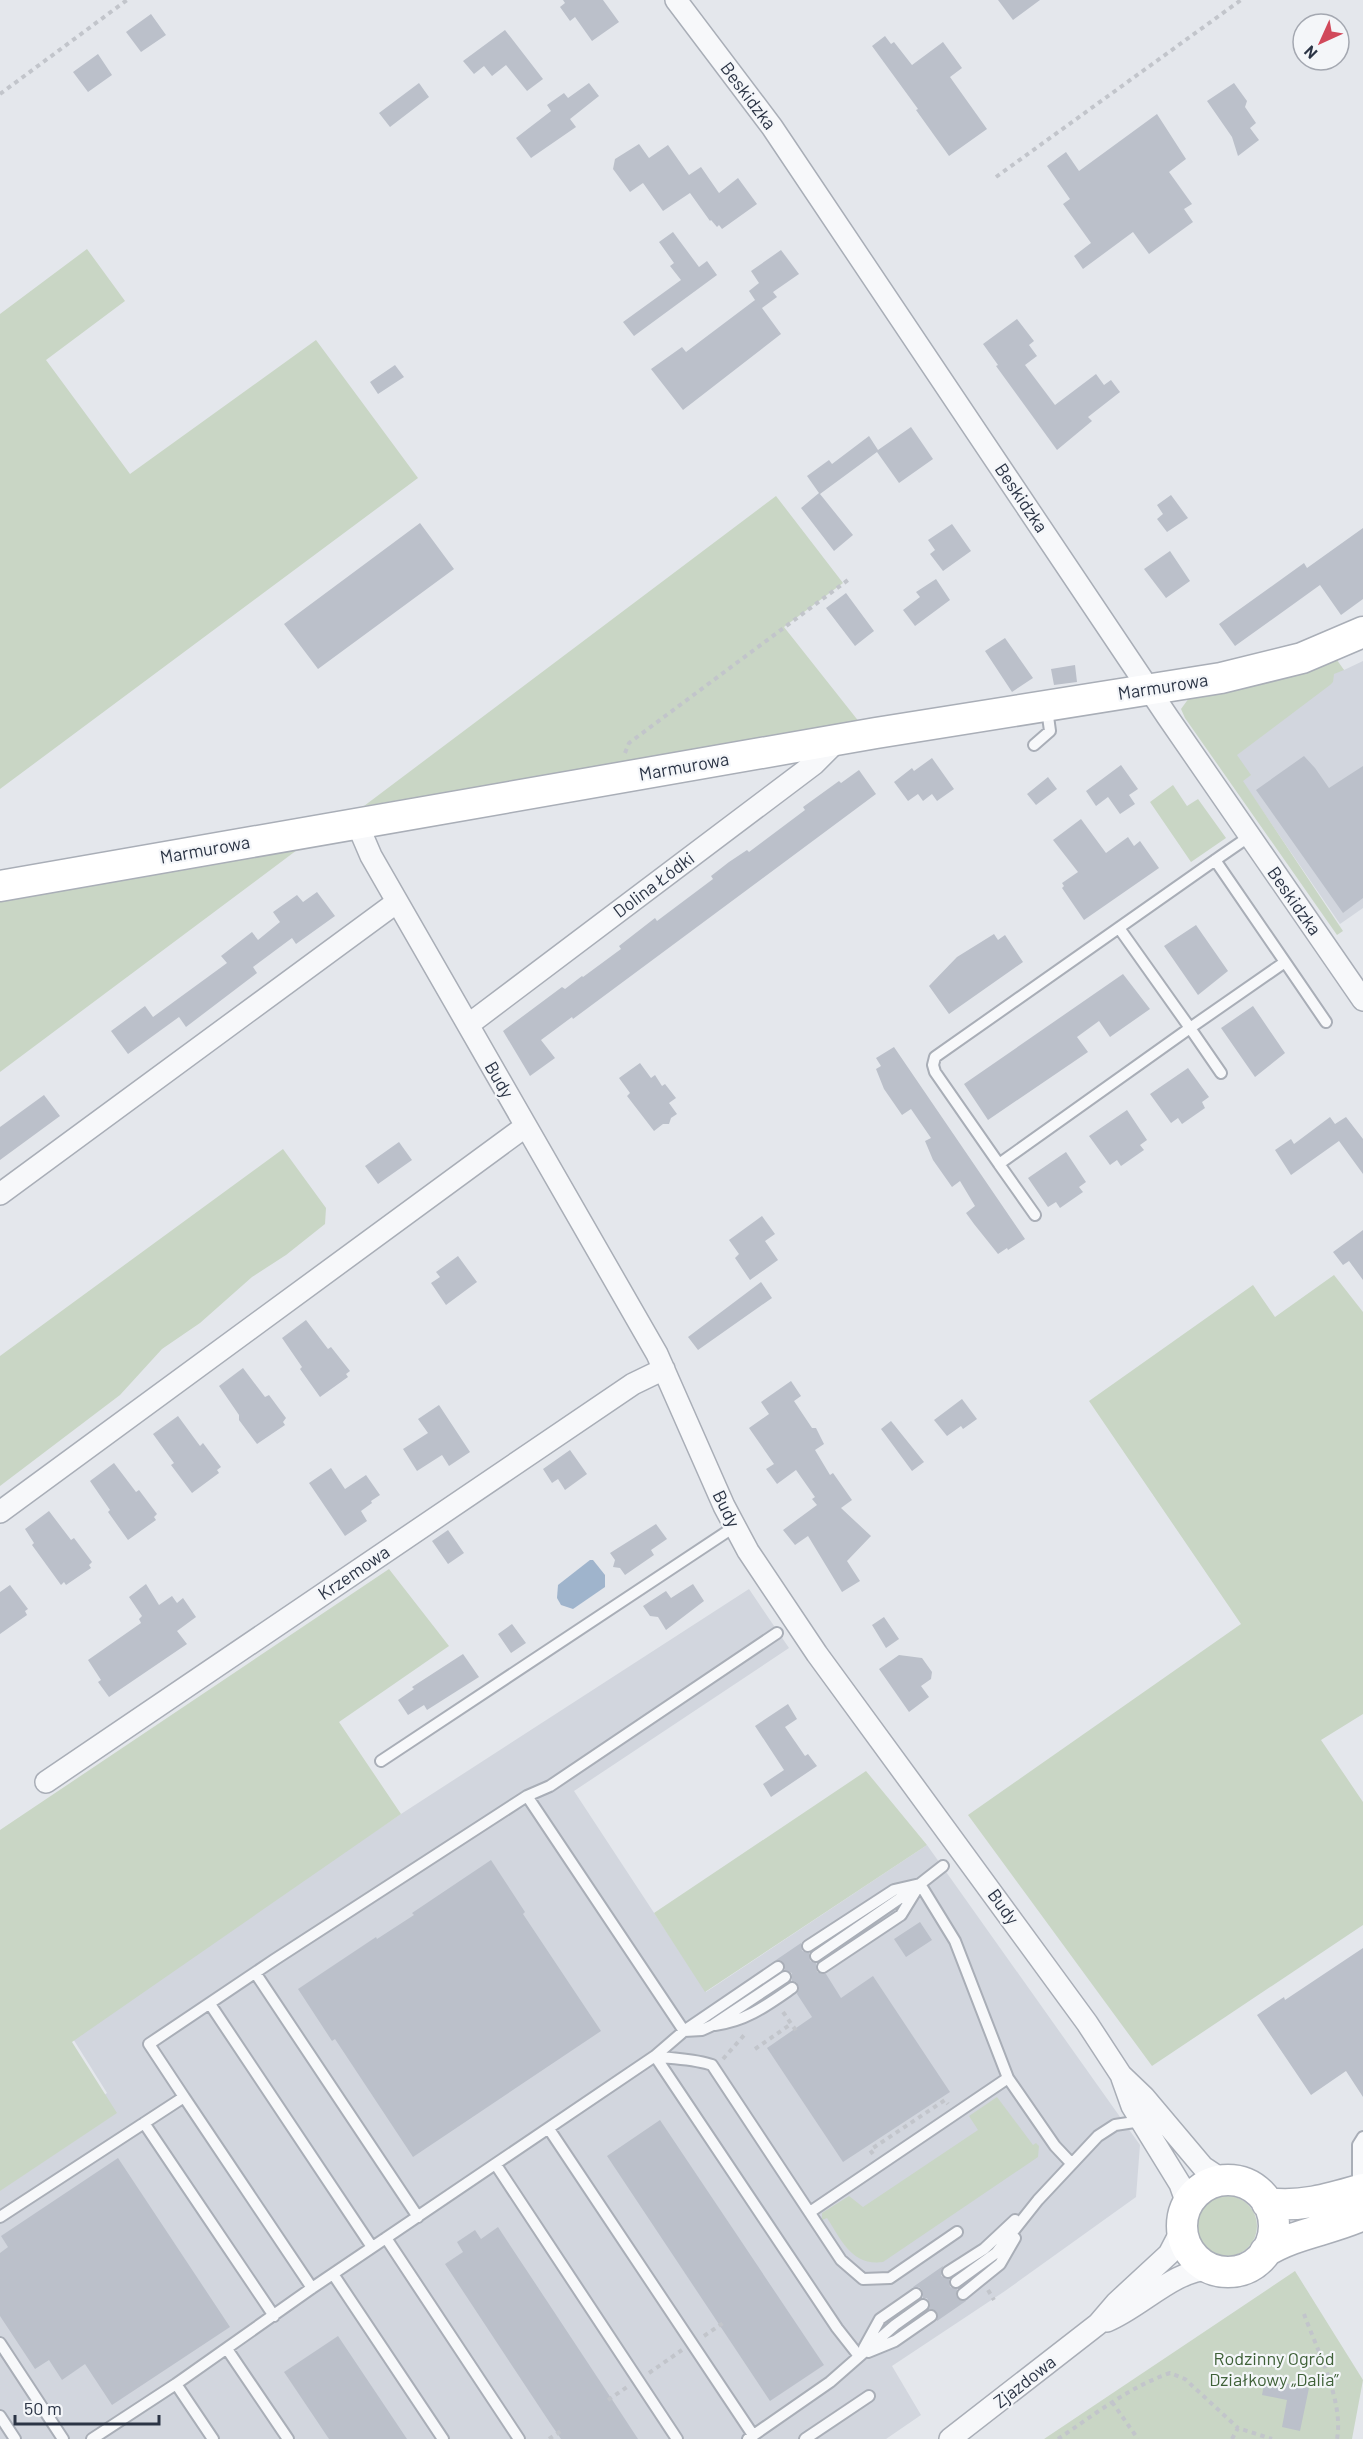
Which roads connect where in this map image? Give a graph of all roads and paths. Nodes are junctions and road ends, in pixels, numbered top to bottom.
1 (127, 0) edge
2 (675, 0) edge
3 (1241, 0) edge
4 (0, 94) edge
5 (996, 177) dead end
6 (848, 580) dead end
7 (1363, 632) edge
8 (1150, 690) junction
9 (1046, 706) junction
10 (837, 741) junction
11 (1034, 745) dead end
12 (623, 777) junction
13 (361, 822) junction
14 (1250, 836) junction
15 (1215, 860) junction
16 (0, 886) edge
17 (397, 902) junction
18 (1119, 927) junction
19 (1284, 962) junction
20 (1363, 1000) edge
21 (1326, 1022) dead end
22 (468, 1025) junction
23 (1190, 1029) junction
24 (1221, 1073) dead end
25 (526, 1126) junction
26 (999, 1164) junction
27 (0, 1194) edge
28 (1035, 1215) dead end
29 (664, 1369) junction
30 (0, 1512) edge
31 (734, 1527) junction
32 (777, 1633) dead end
33 (381, 1761) dead end
34 (46, 1782) dead end
35 (527, 1796) junction
36 (943, 1866) dead end
37 (920, 1884) junction
38 (808, 1946) dead end
39 (816, 1956) dead end
40 (778, 1967) dead end
41 (823, 1967) dead end
42 (256, 1974) junction
43 (785, 1977) dead end
44 (792, 1988) dead end
45 (210, 2004) junction
46 (783, 2012) dead end
47 (791, 2024) junction
48 (713, 2025) junction
49 (750, 2028) dead end
50 (684, 2031) junction
51 (797, 2032) dead end
52 (755, 2049) dead end
53 (655, 2056) junction
54 (723, 2059) dead end
55 (1121, 2075) junction
56 (1008, 2078) junction
57 (184, 2097) junction
58 (1141, 2121) junction
59 (144, 2122) junction
60 (549, 2129) junction
61 (1363, 2137) edge
62 (1071, 2163) junction
63 (496, 2165) junction
64 (1224, 2181) junction
65 (1361, 2198) edge
66 (1038, 2200) junction
67 (1267, 2204) junction
68 (810, 2212) junction
69 (0, 2217) edge
70 (418, 2217) junction
71 (1184, 2219) junction
72 (957, 2232) dead end
73 (386, 2238) junction
74 (372, 2247) junction
75 (1265, 2252) junction
76 (1211, 2269) junction
77 (948, 2272) dead end
78 (333, 2274) junction
79 (956, 2282) dead end
80 (312, 2288) junction
81 (916, 2294) dead end
82 (963, 2294) dead end
83 (990, 2294) dead end
84 (994, 2300) dead end
85 (923, 2305) dead end
86 (1304, 2314) dead end
87 (274, 2316) junction
88 (931, 2316) dead end
89 (723, 2323) dead end
90 (1098, 2324) junction
91 (701, 2338) dead end
92 (0, 2343) edge
93 (227, 2349) junction
94 (683, 2349) dead end
95 (859, 2356) junction
96 (648, 2373) dead end
97 (176, 2384) junction
98 (630, 2385) dead end
99 (869, 2396) dead end
100 (608, 2400) dead end
101 (1112, 2402) junction
102 (0, 2416) edge
103 (1238, 2428) junction
104 (561, 2431) dead end
105 (750, 2437) edge
106 (15, 2439) edge
107 (63, 2439) edge
108 (92, 2439) edge
109 (213, 2439) edge
110 (288, 2439) edge
111 (443, 2439) edge
112 (519, 2439) edge
113 (549, 2439) edge
114 (677, 2439) edge
115 (806, 2439) edge
116 (950, 2439) edge
117 (1058, 2439) edge
118 (1138, 2439) edge
119 (1232, 2439) edge
120 (1272, 2439) edge
121 (1337, 2439) edge

1 - 4 path
2 - 8 street, Beskidzka
3 - 5 path
6 - 12 path
7 - 8 street, Marmurowa
8 - 9 street, Marmurowa
8 - 14 street, Beskidzka
9 - 10 street, Marmurowa
9 - 11 lane
10 - 12 street, Marmurowa
10 - 22 street, Dolina Łódki
12 - 13 street, Marmurowa
13 - 16 street, Marmurowa
13 - 17 street, Budy
14 - 15 lane
14 - 20 street, Beskidzka
15 - 18 lane
15 - 19 lane
17 - 22 street, Budy
17 - 27 street
18 - 23 lane
18 - 26 lane
19 - 21 lane
19 - 23 lane
22 - 25 street, Budy
23 - 24 lane
23 - 26 lane
25 - 29 street, Budy
25 - 30 street
26 - 28 lane
29 - 31 street, Budy
29 - 34 street, Krzemowa
31 - 33 lane
31 - 55 street, Budy
32 - 35 lane
35 - 42 lane
35 - 50 lane
36 - 37 lane
37 - 38 lane
37 - 39 lane
37 - 41 lane
37 - 56 lane
40 - 50 lane
42 - 45 lane
42 - 70 lane
43 - 48 lane
44 - 48 lane
45 - 57 lane
45 - 74 lane
46 - 47 path
47 - 51 path
47 - 52 path
48 - 50 lane
49 - 54 path
50 - 53 lane
53 - 60 lane
53 - 68 lane
53 - 95 lane
55 - 58 street, Budy
55 - 64 street, Budy
56 - 62 lane
56 - 68 lane
57 - 59 lane
57 - 80 lane
58 - 62 lane
58 - 71 street, Budy
59 - 69 lane
59 - 87 lane
60 - 63 lane
60 - 105 lane
61 - 65 lane
62 - 66 lane
63 - 70 lane
63 - 114 lane
64 - 67 street
64 - 71 street
65 - 67 street
65 - 75 street
66 - 77 lane
66 - 79 lane
66 - 82 lane
67 - 75 street
68 - 72 lane
70 - 73 lane
71 - 76 street
71 - 90 street, Zjazdowa
73 - 74 lane
73 - 112 lane
74 - 78 lane
75 - 76 street
76 - 90 street, Zjazdowa
78 - 80 lane
78 - 111 lane
80 - 87 lane
81 - 95 lane
83 - 84 path
85 - 95 lane
86 - 121 path
87 - 93 lane
88 - 95 lane
89 - 91 path
90 - 116 street, Zjazdowa
92 - 107 lane
93 - 97 lane
93 - 110 lane
94 - 96 path
95 - 105 lane
97 - 108 lane
97 - 109 lane
98 - 100 path
99 - 115 lane
101 - 103 path
101 - 117 path
101 - 118 path
102 - 106 lane
103 - 119 path
103 - 120 path
104 - 113 path

